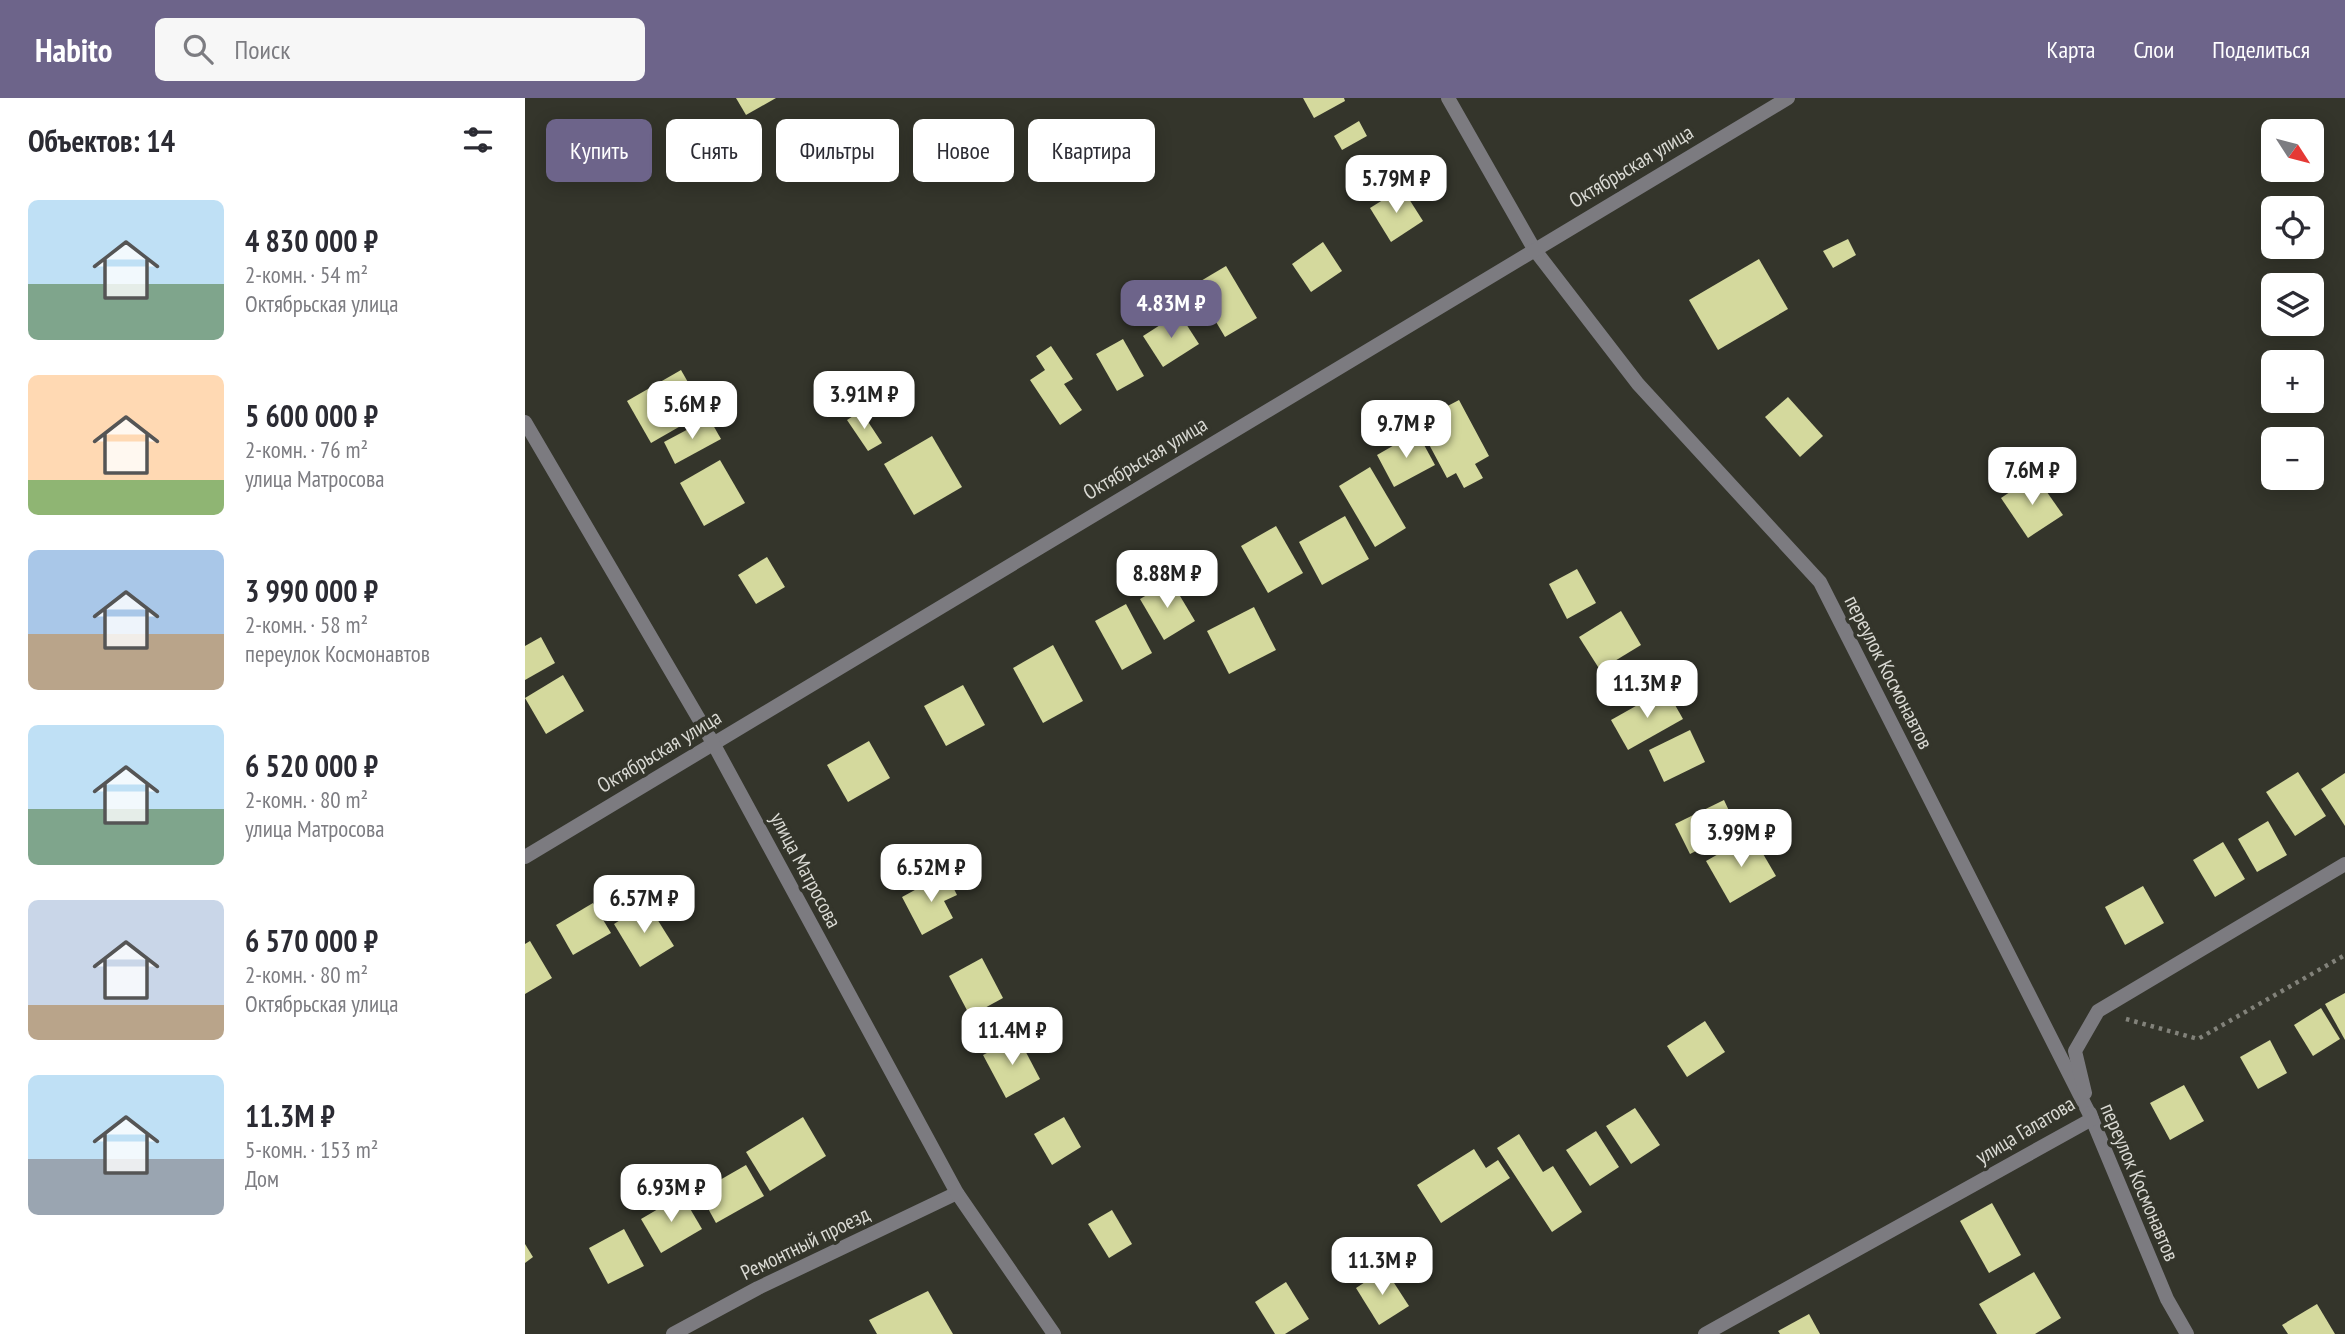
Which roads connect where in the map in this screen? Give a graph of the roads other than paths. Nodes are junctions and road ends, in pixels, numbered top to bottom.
1 (1448, 98) edge
2 (1788, 98) edge
3 (1534, 249) junction
4 (525, 422) edge
5 (713, 743) junction
6 (525, 857) edge
7 (2345, 864) edge
8 (2092, 1119) junction
9 (957, 1193) junction
10 (673, 1334) edge
11 (1054, 1334) edge
12 (1705, 1334) edge
13 (2187, 1334) edge

1 - 3 street, переулок Космонавтов
2 - 3 street, Октябрьская улица
3 - 5 street, Октябрьская улица
3 - 8 street, переулок Космонавтов
4 - 5 street, улица Матросова
5 - 6 street, Октябрьская улица
5 - 9 street, улица Матросова
7 - 8 street, улица Галатова
8 - 12 street, улица Галатова
8 - 13 street, переулок Космонавтов
9 - 10 street, Ремонтный проезд
9 - 11 street, улица Матросова

